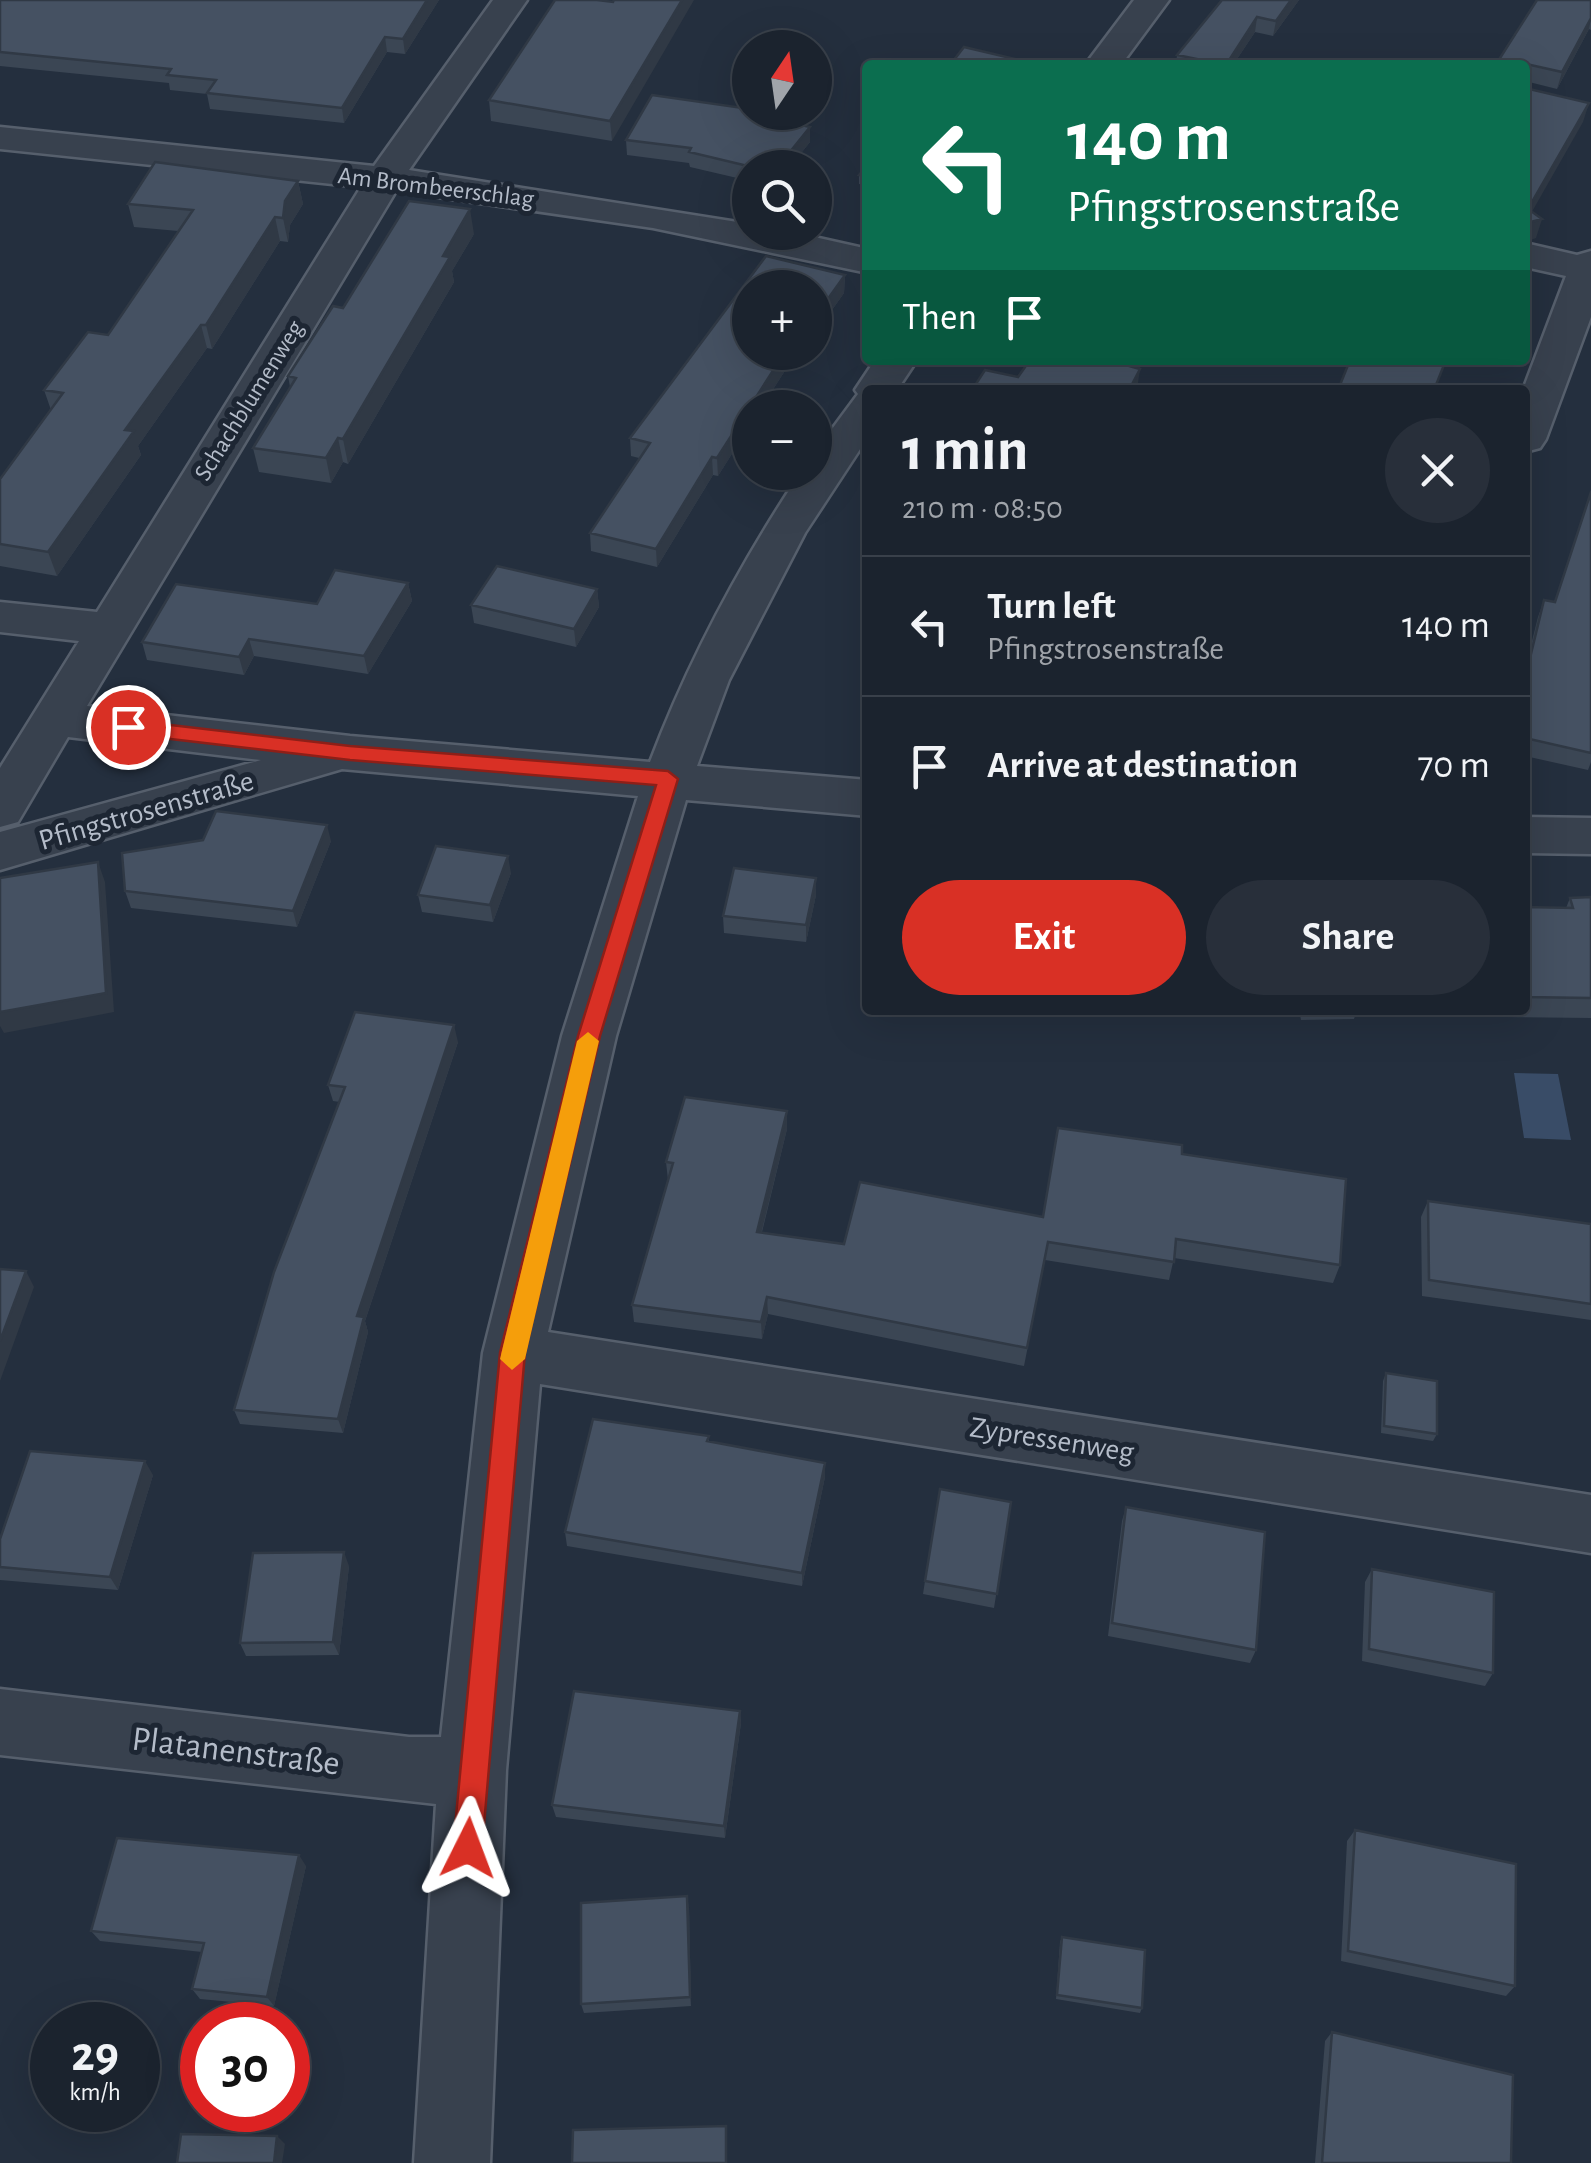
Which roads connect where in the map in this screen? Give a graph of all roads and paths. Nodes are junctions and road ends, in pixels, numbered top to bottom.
1 (510, 0) edge
2 (1152, 0) edge
3 (1107, 60) edge
4 (0, 138) edge
5 (385, 178) junction
6 (1530, 256) edge
7 (862, 261) edge
8 (1590, 267) edge
9 (862, 413) edge
10 (1530, 427) edge
11 (0, 616) edge
12 (106, 628) junction
13 (54, 718) junction
14 (350, 753) junction
15 (668, 779) junction
16 (862, 797) edge
17 (0, 809) edge
18 (1530, 834) edge
19 (1591, 836) edge
20 (0, 851) edge
21 (513, 1353) junction
22 (1591, 1524) edge
23 (0, 1722) edge
24 (472, 1770) junction
25 (452, 2163) edge

1 - 5 street, Schachblumenweg
2 - 3 street
4 - 5 street, Am Brombeerschlag
5 - 7 street, Am Brombeerschlag
5 - 12 street, Schachblumenweg
6 - 8 street
8 - 10 street
9 - 15 street
11 - 12 street
12 - 13 street, Schachblumenweg
13 - 14 street, Pfingstrosenstraße
13 - 17 street, Schachblumenweg
14 - 15 street, Pfingstrosenstraße
14 - 20 street, Pfingstrosenstraße
15 - 16 street, Pfingstrosenstraße
15 - 21 street
18 - 19 street
21 - 22 street, Zypressenweg
21 - 24 street
23 - 24 street, Platanenstraße
24 - 25 street

